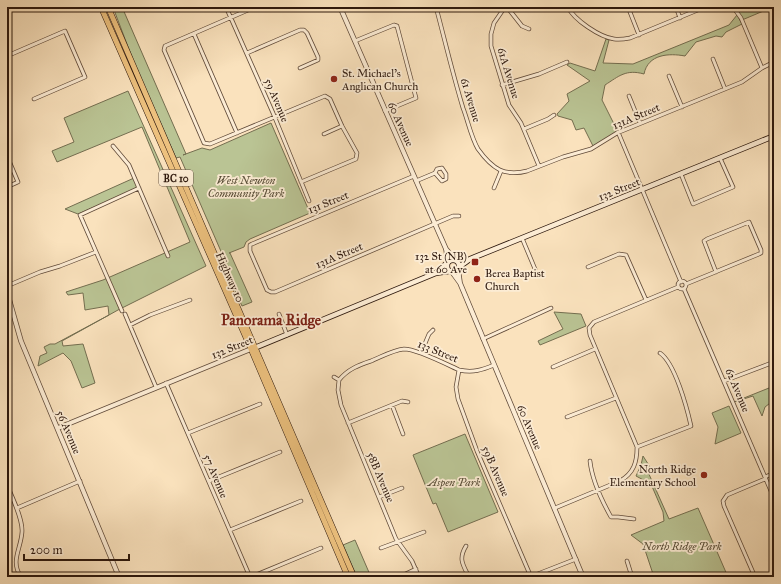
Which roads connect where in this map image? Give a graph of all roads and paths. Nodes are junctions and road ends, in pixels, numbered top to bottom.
1 (101, 7) edge
2 (108, 7) edge
3 (226, 7) edge
4 (255, 7) edge
5 (340, 7) edge
6 (436, 7) edge
7 (506, 7) edge
8 (568, 7) edge
9 (628, 7) edge
10 (676, 7) edge
11 (705, 7) edge
12 (733, 7) edge
13 (231, 17) junction
14 (680, 18) junction
15 (529, 29) dead end
16 (194, 34) junction
17 (640, 35) junction
18 (355, 41) junction
19 (247, 53) junction
20 (7, 56) edge
21 (713, 59) dead end
22 (567, 62) dead end
23 (774, 62) edge
24 (300, 68) dead end
25 (762, 68) junction
26 (669, 76) dead end
27 (502, 85) junction
28 (725, 89) junction
29 (629, 96) dead end
30 (34, 99) dead end
31 (682, 107) junction
32 (385, 111) junction
33 (554, 115) dead end
34 (275, 117) junction
35 (640, 123) junction
36 (342, 126) junction
37 (524, 129) junction
38 (618, 132) junction
39 (237, 133) junction
40 (324, 134) dead end
41 (774, 136) edge
42 (113, 146) dead end
43 (7, 156) edge
44 (720, 158) junction
45 (539, 166) junction
46 (500, 171) junction
47 (435, 173) dead end
48 (681, 174) junction
49 (414, 176) junction
50 (416, 181) junction
51 (301, 182) junction
52 (7, 186) edge
53 (139, 188) junction
54 (494, 188) dead end
55 (642, 190) junction
56 (309, 201) dead end
57 (459, 216) dead end
58 (434, 224) junction
59 (522, 238) junction
60 (446, 249) junction
61 (96, 252) junction
62 (168, 256) dead end
63 (470, 259) junction
64 (455, 260) junction
65 (448, 263) junction
66 (459, 268) junction
67 (588, 268) dead end
68 (535, 269) dead end
69 (451, 272) junction
70 (716, 272) junction
71 (436, 273) junction
72 (681, 282) junction
73 (460, 283) junction
74 (686, 284) junction
75 (7, 286) edge
76 (678, 287) junction
77 (684, 289) junction
78 (7, 292) edge
79 (271, 292) joint
80 (190, 300) dead end
81 (646, 300) junction
82 (551, 308) dead end
83 (122, 311) dead end
84 (125, 314) dead end
85 (279, 314) dead end
86 (130, 325) junction
87 (433, 330) dead end
88 (287, 335) junction
89 (483, 339) junction
90 (253, 348) junction
91 (595, 349) junction
92 (660, 353) dead end
93 (421, 354) junction
94 (774, 362) edge
95 (494, 365) junction
96 (553, 367) dead end
97 (459, 370) junction
98 (334, 377) dead end
99 (339, 380) junction
100 (724, 381) junction
101 (166, 383) junction
102 (156, 387) junction
103 (616, 398) junction
104 (408, 402) dead end
105 (260, 404) dead end
106 (392, 405) junction
107 (567, 417) dead end
108 (348, 422) junction
109 (58, 428) junction
110 (188, 433) junction
111 (403, 434) dead end
112 (637, 447) junction
113 (280, 452) dead end
114 (590, 461) dead end
115 (774, 473) edge
116 (765, 478) junction
117 (80, 481) junction
118 (208, 481) junction
119 (7, 485) edge
120 (402, 488) dead end
121 (599, 490) junction
122 (379, 497) junction
123 (774, 498) edge
124 (301, 501) dead end
125 (17, 508) junction
126 (554, 508) junction
127 (634, 519) dead end
128 (230, 530) junction
129 (424, 532) dead end
130 (398, 542) junction
131 (466, 546) dead end
132 (321, 548) dead end
133 (381, 548) dead end
134 (576, 559) junction
135 (627, 561) dead end
136 (416, 569) junction
137 (21, 577) edge
138 (120, 577) edge
139 (250, 577) edge
140 (348, 577) edge
141 (354, 577) edge
142 (399, 577) edge
143 (419, 577) edge
144 (469, 577) edge
145 (531, 577) edge
146 (583, 577) edge
147 (632, 577) edge
148 (755, 577) edge

1 - 90 highway, Highway 10 / BC 10
2 - 90 highway, Highway 10 / BC 10
3 - 13 street, 59 Avenue
4 - 13 street
5 - 18 street, 60 Avenue
6 - 46 street, 61 Avenue
7 - 15 street
7 - 27 street, 61A Avenue
8 - 17 street
9 - 17 street
10 - 14 street
11 - 14 street
12 - 25 street
13 - 16 street
13 - 19 street, 59 Avenue
14 - 17 street
16 - 39 street
16 - 39 street
18 - 32 street, 60 Avenue
18 - 32 street
19 - 24 street
19 - 34 street, 59 Avenue
20 - 30 street
21 - 28 street
22 - 27 street
23 - 25 street, 131A Street
25 - 28 street, 131A Street
26 - 31 street
27 - 37 street, 61A Avenue
28 - 31 street, 131A Street
29 - 35 street
31 - 35 street, 131A Street
32 - 49 street, 60 Avenue
33 - 37 street
34 - 36 street
34 - 39 street
34 - 51 street, 59 Avenue
35 - 38 street, 131A Street
36 - 40 street
36 - 51 street
37 - 45 street, 61A Avenue
38 - 45 street, 131A Street
38 - 55 street
41 - 44 main road, 132 Street
42 - 53 street
43 - 52 street
44 - 48 main road, 132 Street
44 - 48 street
45 - 46 street, 131A Street
46 - 54 street
47 - 50 street
48 - 55 main road, 132 Street
49 - 50 street, 60 Avenue
49 - 79 street, 131 Street
50 - 58 street, 60 Avenue
51 - 56 street, 59 Avenue
53 - 61 street
53 - 62 street
55 - 59 main road, 132 Street
55 - 72 street
57 - 58 street, 131A Street
58 - 60 street, 60 Avenue
58 - 79 street, 131A Street
59 - 63 main road, 132 Street
59 - 68 street
60 - 64 street, 60 Avenue
60 - 65 street, 60 Avenue
61 - 75 street
61 - 83 street
63 - 64 main road, 132 Street
63 - 66 main road, 132 Street
64 - 65 main road
64 - 66 main road
65 - 69 main road
65 - 71 main road, 132 Street
66 - 69 main road
66 - 73 street, 60 Avenue
67 - 81 street
69 - 71 main road, 132 Street
69 - 73 street, 60 Avenue
70 - 70 street
70 - 74 street
71 - 88 main road, 132 Street
72 - 74 street
72 - 76 street
73 - 89 street, 60 Avenue
74 - 77 street
76 - 77 street
76 - 81 street
77 - 100 street, 62 Avenue
78 - 109 street, 56 Avenue
80 - 86 street
81 - 91 street
82 - 89 street
84 - 86 street
85 - 88 street
86 - 102 street
87 - 93 street
88 - 90 main road, 132 Street
89 - 95 street, 60 Avenue
90 - 101 street, 132 Street
90 - 140 highway, Highway 10 / BC 10
90 - 141 highway, Highway 10 / BC 10
91 - 96 street
91 - 103 street
92 - 112 street
93 - 97 street, 133 Street
93 - 99 street, 133 Street
94 - 100 street
95 - 97 street, 133 Street
95 - 126 street, 60 Avenue
97 - 145 street, 59B Avenue
98 - 99 street
99 - 108 street, 58B Avenue
100 - 116 street, 62 Avenue
101 - 102 street, 132 Street
101 - 110 street, 57 Avenue
102 - 109 street, 132 Street
103 - 107 street
103 - 112 street
104 - 106 street
105 - 110 street
106 - 108 street
106 - 111 street
108 - 122 street, 58B Avenue
109 - 117 street, 56 Avenue
110 - 118 street, 57 Avenue
112 - 121 street
113 - 118 street
114 - 121 street
115 - 116 street
116 - 123 street, 62 Avenue
116 - 148 street
117 - 125 street
117 - 138 street, 56 Avenue
118 - 128 street, 57 Avenue
119 - 125 street
120 - 122 street
121 - 126 street
121 - 127 street
122 - 130 street, 58B Avenue
124 - 128 street
125 - 137 street
126 - 134 street, 60 Avenue
128 - 139 street, 57 Avenue
129 - 130 street
130 - 133 street
130 - 136 street, 58B Avenue
131 - 144 street
132 - 139 street
134 - 145 street
134 - 146 street, 60 Avenue
135 - 147 street
136 - 142 street
136 - 143 street, 58B Avenue

